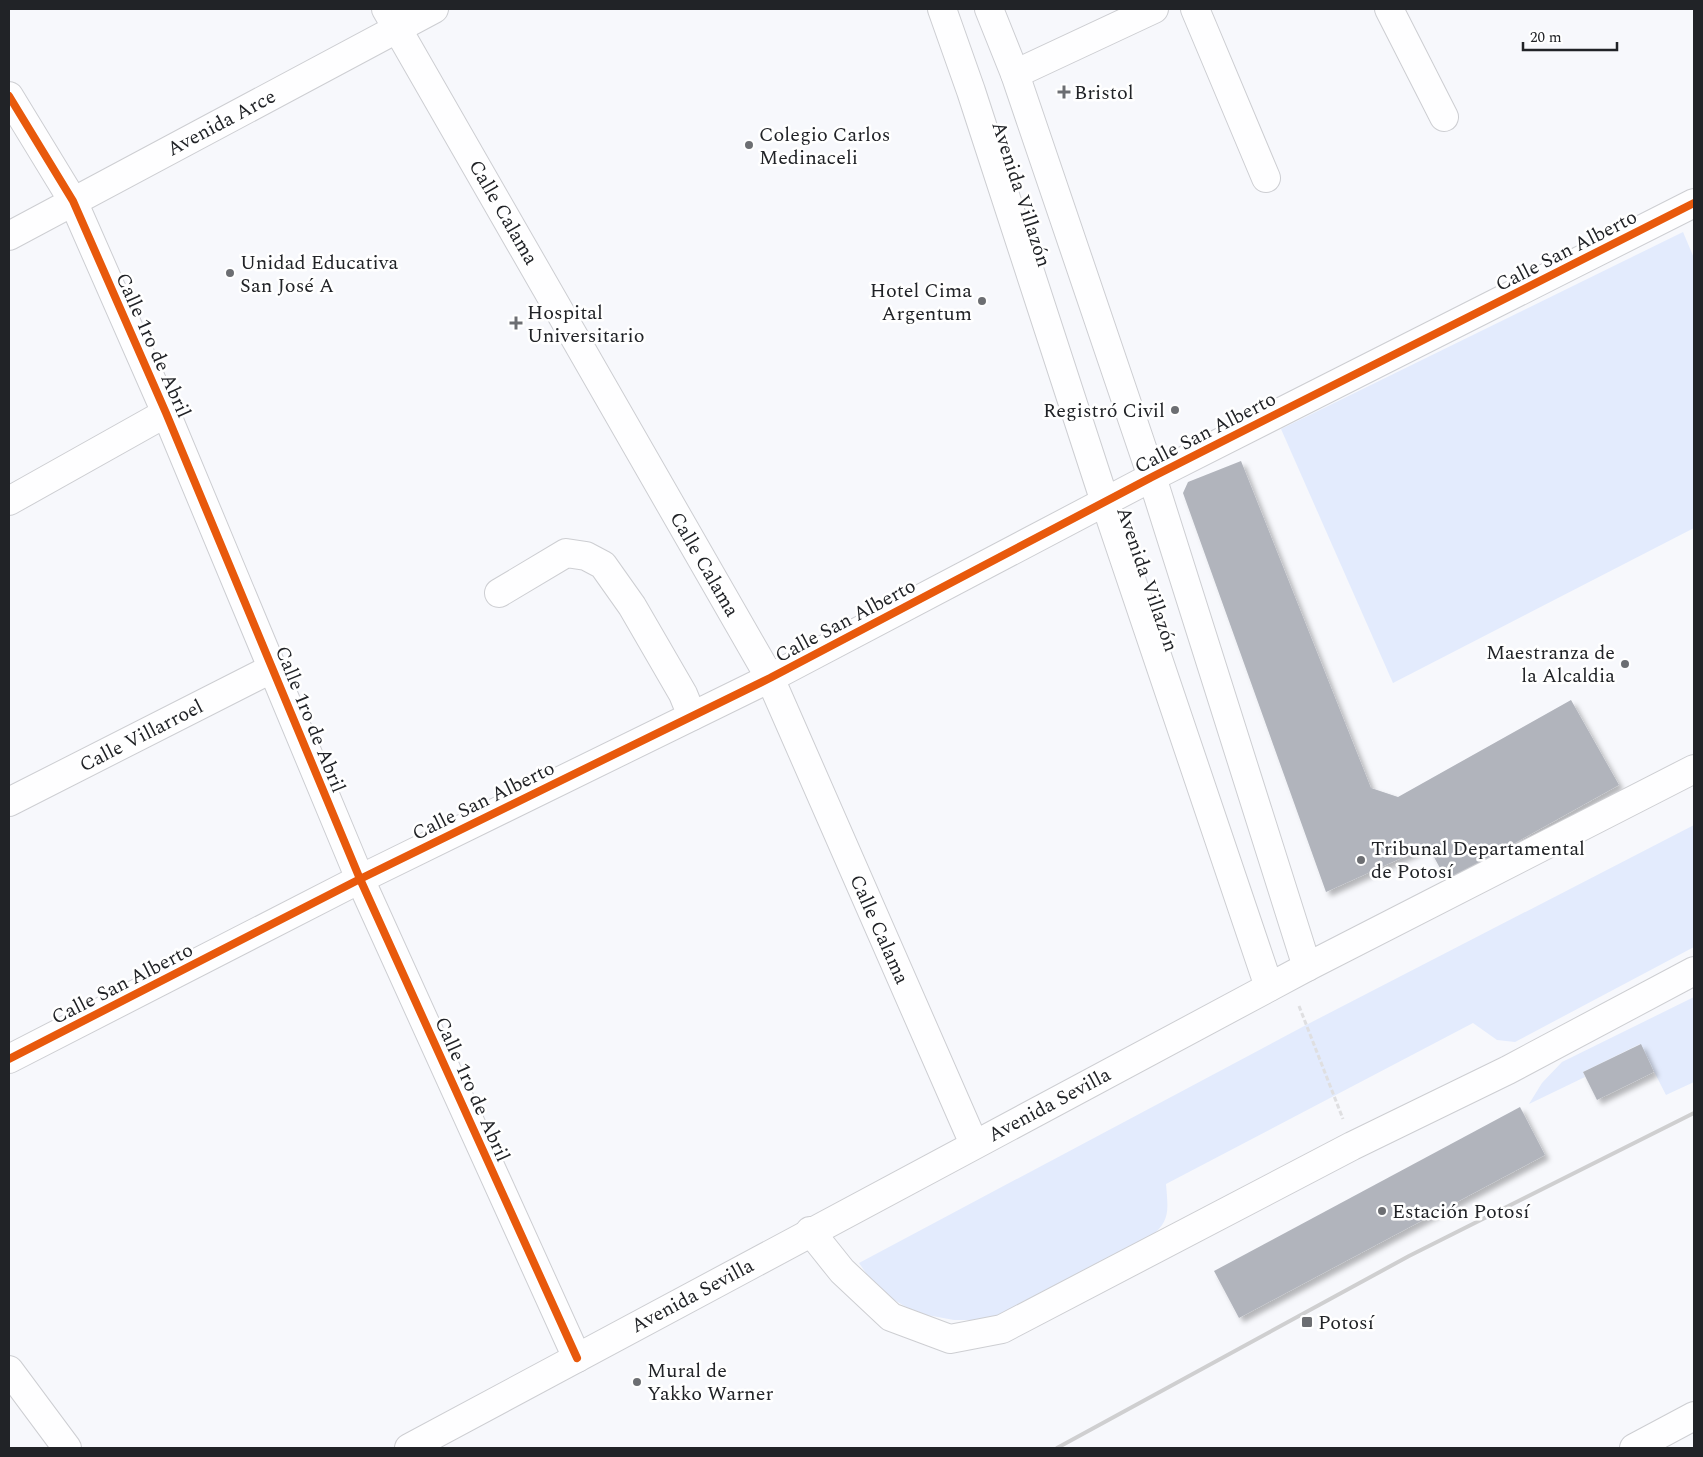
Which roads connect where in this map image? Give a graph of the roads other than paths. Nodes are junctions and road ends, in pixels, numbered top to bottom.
1 (434, 9) edge
2 (942, 9) edge
3 (989, 9) edge
4 (1154, 9) edge
5 (1196, 9) edge
6 (1389, 9) edge
7 (392, 18) edge
8 (1015, 74) junction
9 (9, 96) edge
10 (1444, 117) dead end
11 (1266, 178) dead end
12 (73, 201) junction
13 (1694, 203) edge
14 (9, 236) edge
15 (166, 413) junction
16 (1152, 477) junction
17 (9, 501) edge
18 (1105, 502) junction
19 (499, 593) dead end
20 (273, 668) junction
21 (770, 678) junction
22 (692, 716) junction
23 (1694, 769) edge
24 (9, 802) edge
25 (360, 879) junction
26 (1307, 967) junction
27 (1694, 972) edge
28 (1269, 987) junction
29 (9, 1059) edge
30 (974, 1144) junction
31 (810, 1232) junction
32 (577, 1358) junction
33 (9, 1370) edge
34 (1694, 1416) edge
35 (67, 1448) edge
36 (409, 1448) edge
37 (1634, 1448) edge

1 - 7 street, Avenida Arce
2 - 18 street, Avenida Villazón
3 - 8 street, Avenida Villazón
4 - 8 street
5 - 11 street
6 - 10 street
7 - 12 street, Avenida Arce
7 - 21 street, Calle Calama
8 - 16 street, Avenida Villazón
9 - 12 street, Calle 1ro de Abril
12 - 14 street, Avenida Arce
12 - 15 street, Calle 1ro de Abril
13 - 16 street, Calle San Alberto
15 - 17 street
15 - 20 street, Calle 1ro de Abril
16 - 18 street, Calle San Alberto
16 - 26 street, Avenida Villazón
18 - 21 street, Calle San Alberto
18 - 28 street, Avenida Villazón
19 - 22 street
20 - 24 street, Calle Villarroel
20 - 25 street, Calle 1ro de Abril
21 - 22 street, Calle San Alberto
21 - 30 street, Calle Calama
22 - 25 street, Calle San Alberto
23 - 26 street, Avenida Sevilla
25 - 29 street, Calle San Alberto
25 - 32 street, Calle 1ro de Abril
26 - 28 street, Avenida Sevilla
27 - 31 street
28 - 30 street, Avenida Sevilla
30 - 31 street, Avenida Sevilla
31 - 32 street, Avenida Sevilla
32 - 36 street, Avenida Sevilla
33 - 35 street
34 - 37 street

